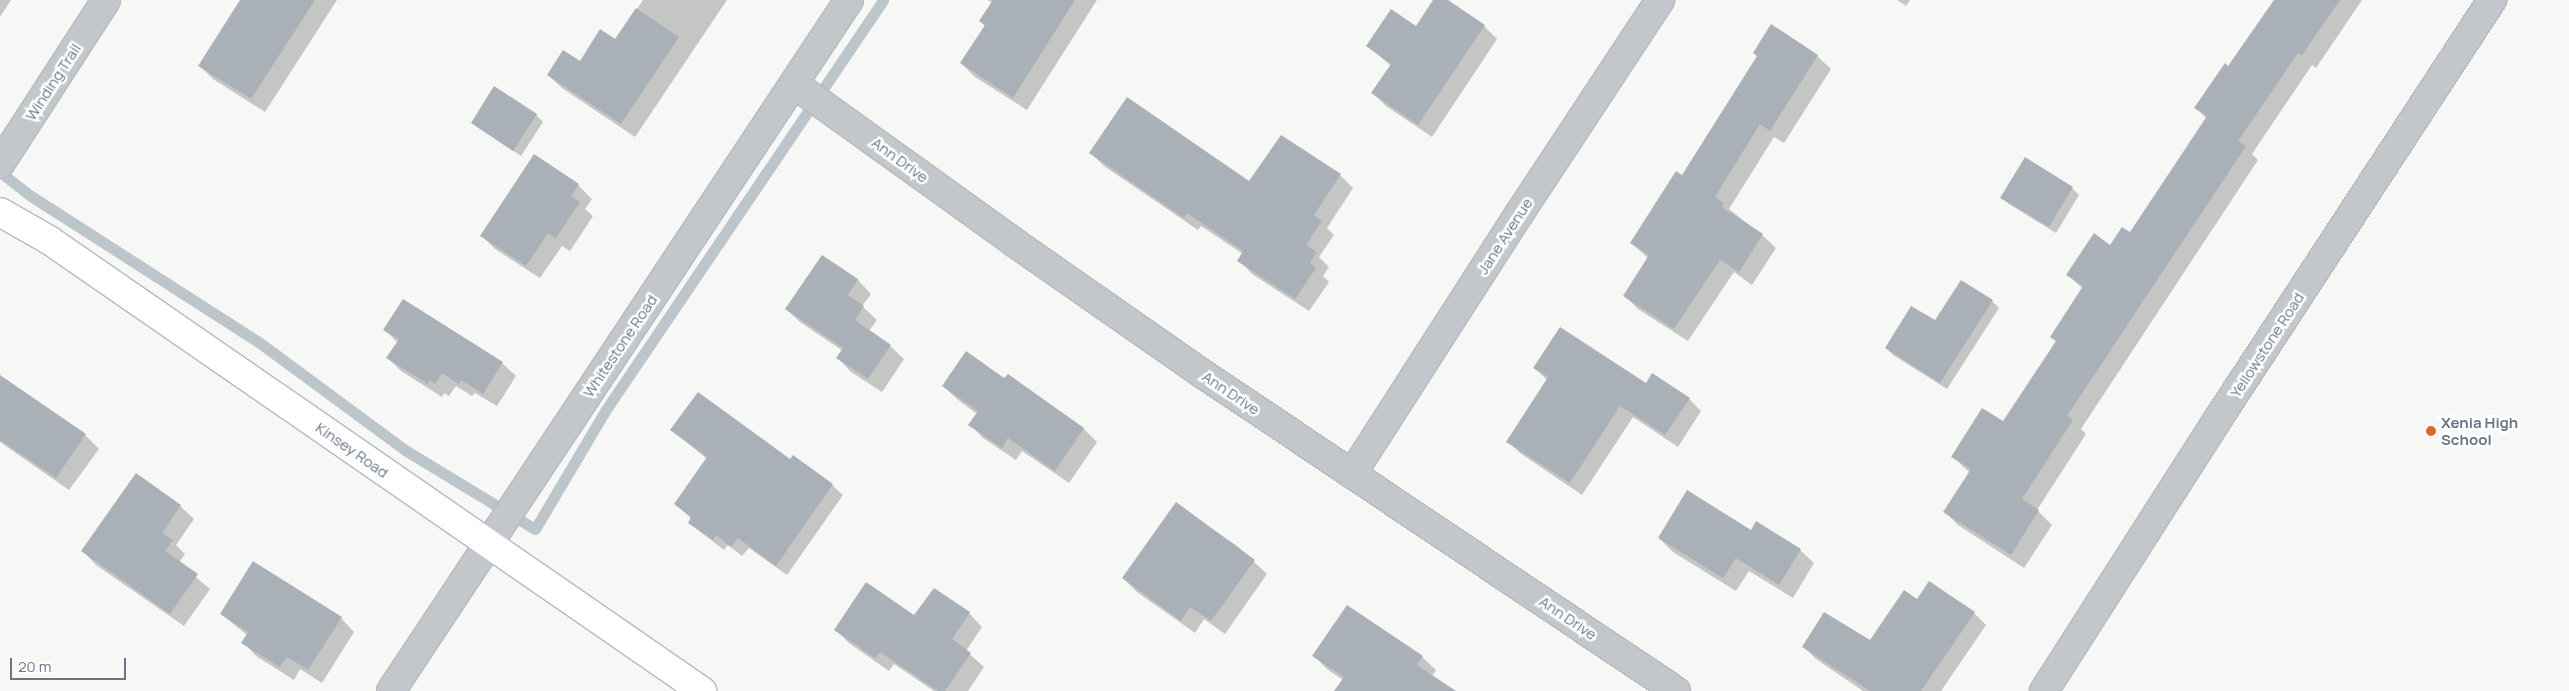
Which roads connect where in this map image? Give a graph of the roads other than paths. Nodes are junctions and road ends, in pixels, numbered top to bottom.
1 (106, 0) edge
2 (849, 0) edge
3 (1660, 0) edge
4 (2492, 0) edge
5 (794, 84) junction
6 (0, 164) edge
7 (0, 212) edge
8 (1352, 474) junction
9 (488, 544) junction
10 (391, 691) edge
11 (702, 691) edge
12 (1676, 691) edge
13 (2044, 691) edge

1 - 6 street, Winding Trail
2 - 5 street, Whitestone Road
3 - 8 street, Jane Avenue
4 - 13 street, Yellowstone Road
5 - 8 street, Ann Drive
5 - 9 street, Whitestone Road
7 - 9 street, Kinsey Road
8 - 12 street, Ann Drive
9 - 10 street, Whitestone Road
9 - 11 street, Kinsey Road

